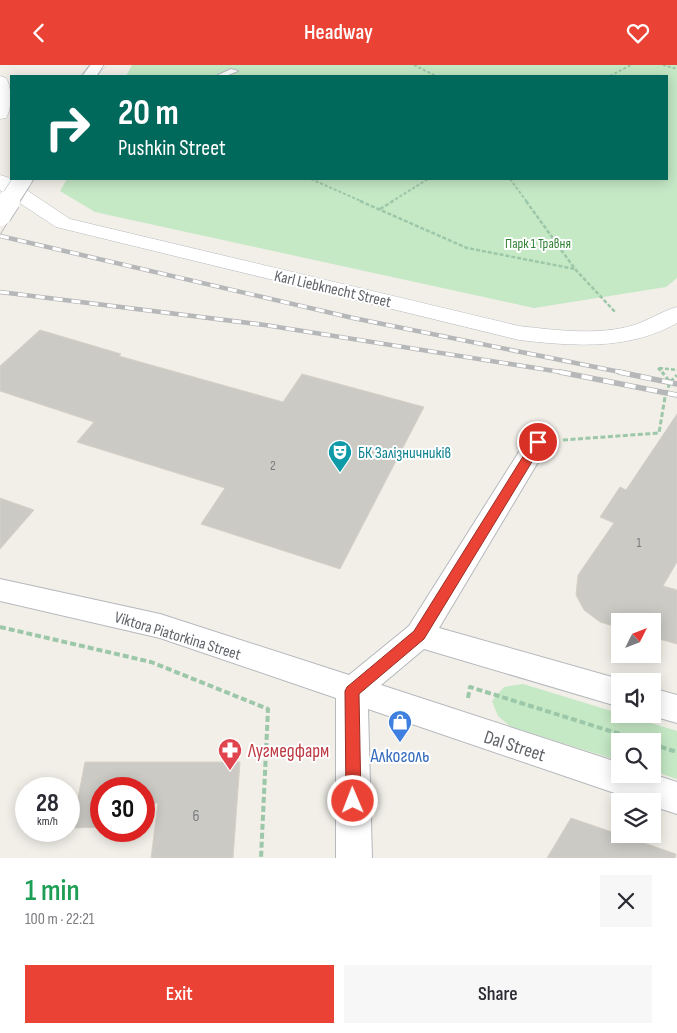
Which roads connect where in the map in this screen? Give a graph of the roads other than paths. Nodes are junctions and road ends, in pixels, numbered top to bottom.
1 (7, 65) edge
2 (98, 65) edge
3 (234, 71) dead end
4 (82, 74) edge
5 (223, 75) edge
6 (0, 79) edge
7 (4, 109) edge
8 (22, 180) edge
9 (0, 181) edge
10 (0, 215) edge
11 (677, 315) edge
12 (538, 442) road end
13 (0, 590) edge
14 (419, 635) junction
15 (611, 690) edge
16 (352, 691) junction
17 (661, 705) edge
18 (677, 709) edge
19 (677, 798) edge
20 (354, 858) edge

1 - 6 street
2 - 4 street
3 - 5 lane
6 - 7 street
8 - 10 street, bridge
9 - 11 street, Karl Liebknecht Street
12 - 14 street
13 - 16 street, Viktora Piatorkina Street
14 - 15 street
14 - 16 street
16 - 19 street, Dal Street
16 - 20 street
17 - 18 street

